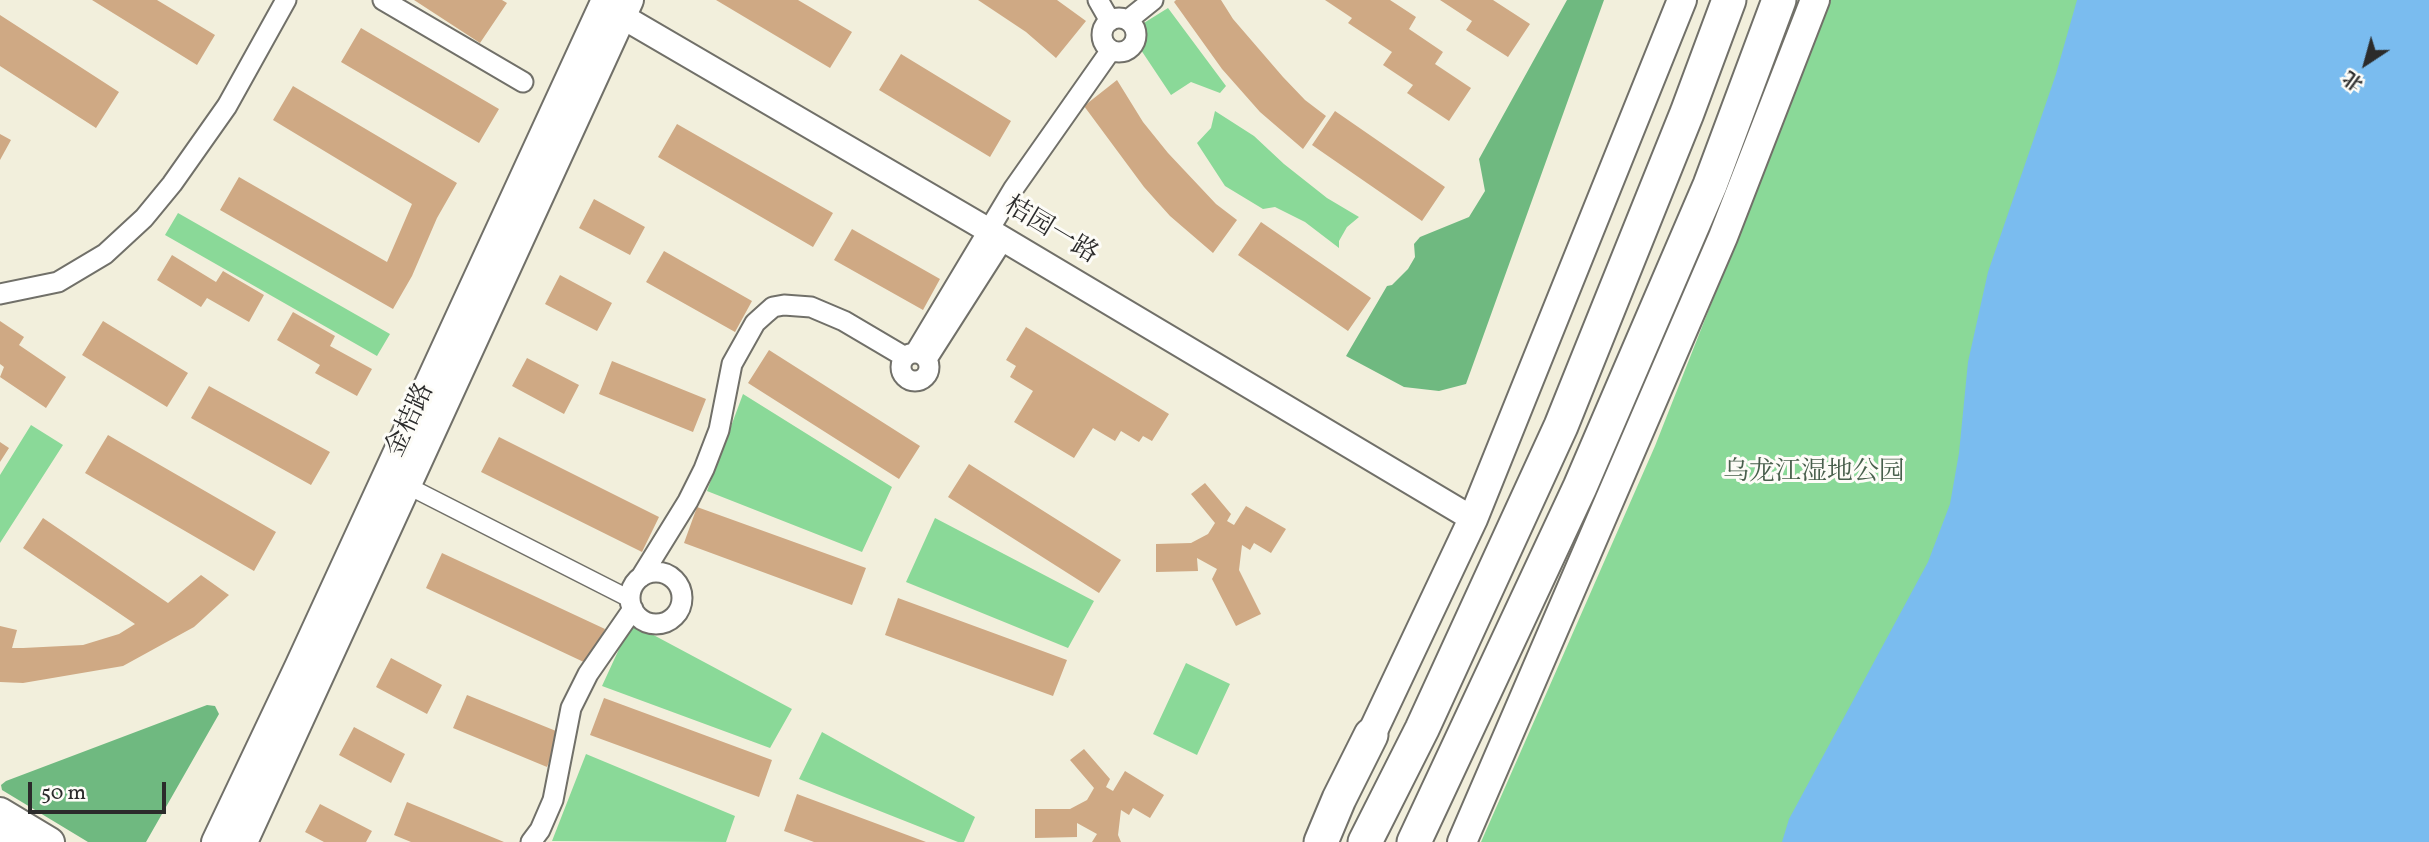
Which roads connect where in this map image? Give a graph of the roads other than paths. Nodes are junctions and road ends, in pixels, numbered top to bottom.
1 (286, 0) edge
2 (383, 0) edge
3 (1098, 0) edge
4 (1153, 0) edge
5 (1682, 0) edge
6 (1729, 0) edge
7 (1779, 0) edge
8 (1815, 0) edge
9 (611, 4) edge
10 (1119, 20) junction
11 (1111, 50) junction
12 (523, 82) dead end
13 (996, 235) junction
14 (0, 294) edge
15 (406, 485) junction
16 (1473, 519) junction
17 (641, 577) junction
18 (631, 604) junction
19 (1371, 735) junction
20 (1398, 779) junction
21 (0, 812) edge
22 (0, 836) edge
23 (11, 842) edge
24 (50, 842) edge
25 (216, 842) edge
26 (243, 842) edge
27 (531, 842) edge
28 (1307, 842) edge
29 (1321, 842) edge
30 (1356, 842) edge
31 (1365, 842) edge
32 (1414, 842) edge
33 (1462, 842) edge

1 - 14 street
2 - 12 street
3 - 10 street
4 - 10 street
5 - 16 main road
6 - 20 highway
7 - 32 highway
8 - 33 main road
9 - 13 street, 桔园一路
9 - 15 main road
9 - 25 main road, 金桔路
10 - 11 street
10 - 11 street
11 - 13 street
13 - 16 street, 桔园一路
13 - 17 street
15 - 18 street
15 - 26 main road
16 - 19 main road
17 - 18 street
17 - 18 street
18 - 27 street
19 - 28 main road
19 - 29 highway
20 - 30 highway
20 - 31 highway
21 - 24 main road
22 - 23 main road

